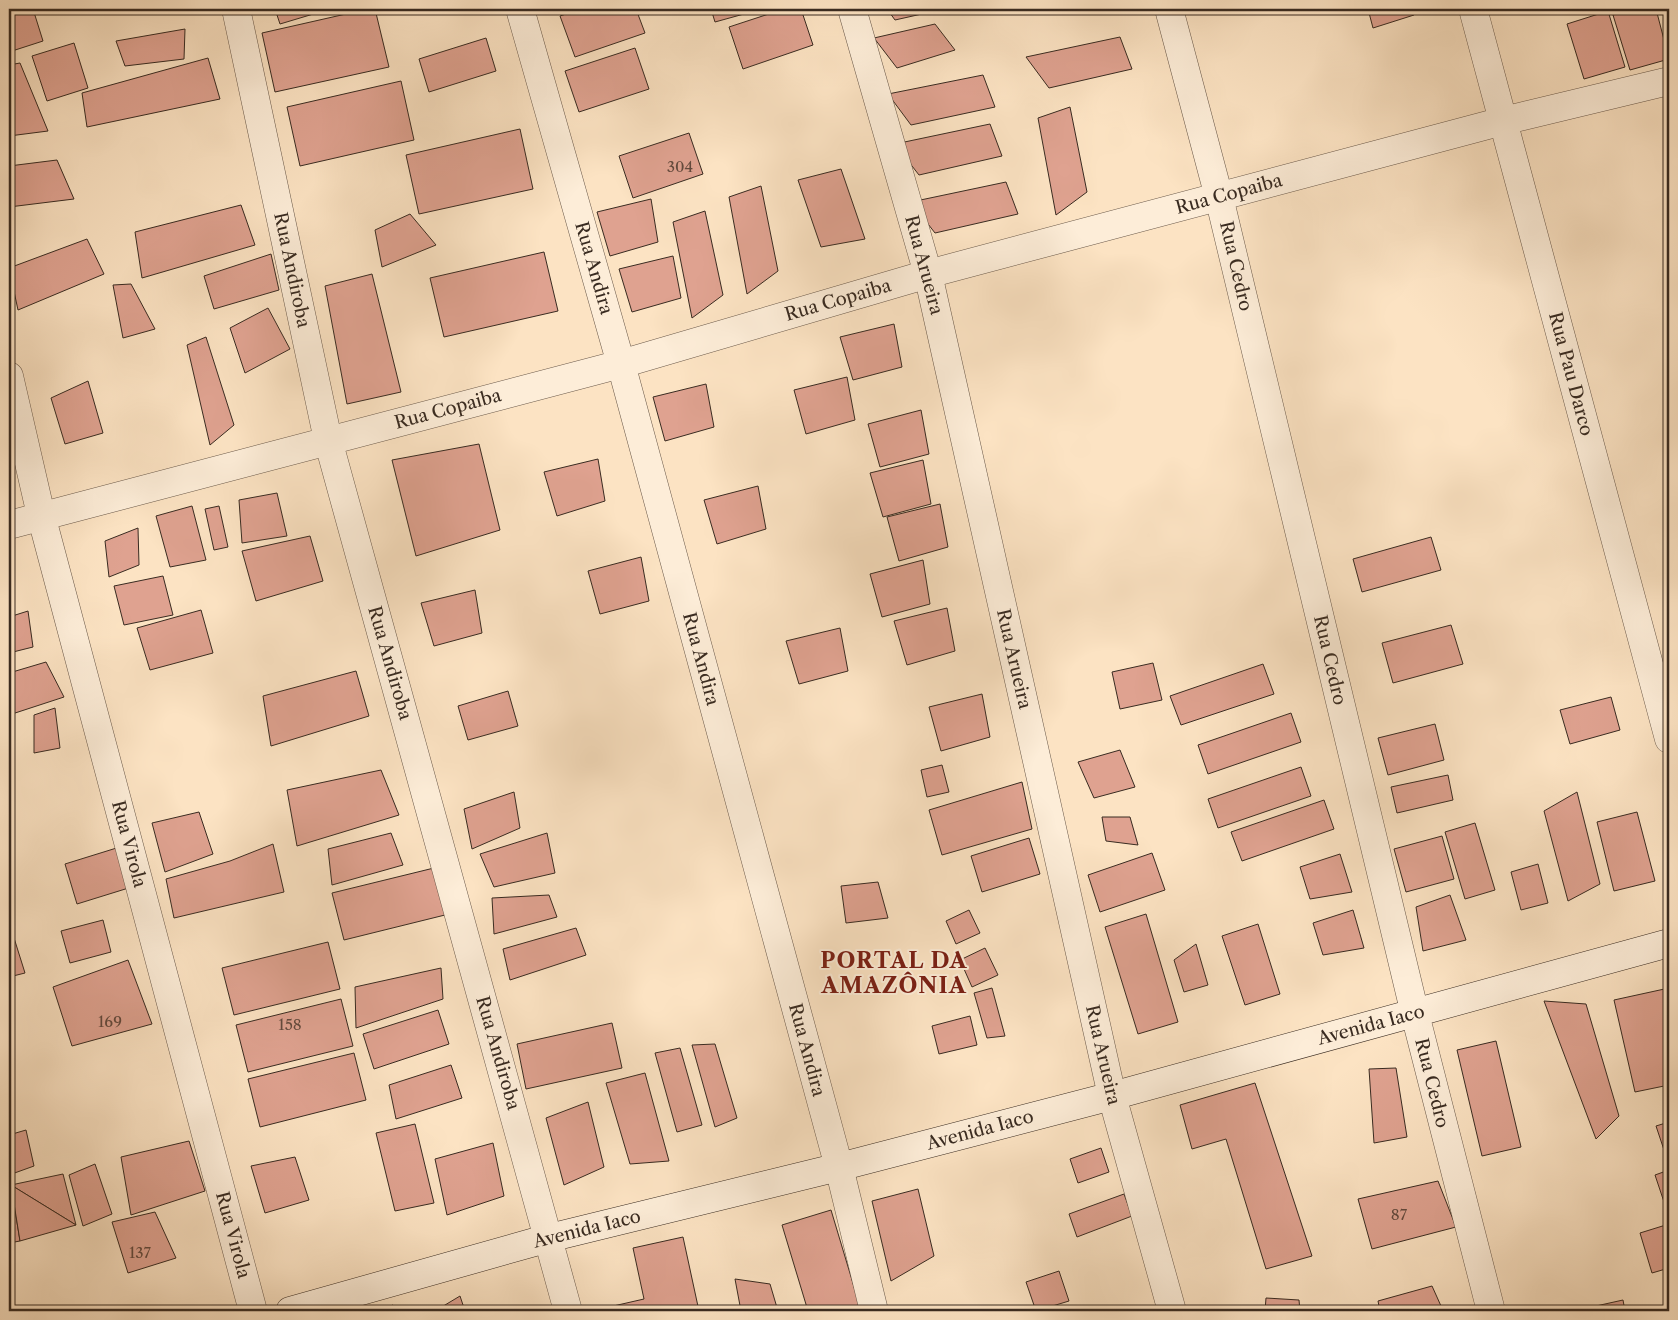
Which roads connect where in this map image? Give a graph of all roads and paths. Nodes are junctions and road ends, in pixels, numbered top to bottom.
1 (236, 9) edge
2 (520, 9) edge
3 (852, 9) edge
4 (1169, 9) edge
5 (1474, 9) edge
6 (1669, 81) edge
7 (1504, 121) junction
8 (1219, 197) junction
9 (928, 274) junction
10 (621, 364) junction
11 (9, 376) edge
12 (328, 440) junction
13 (41, 515) junction
14 (9, 525) edge
15 (1669, 739) edge
16 (1669, 943) edge
17 (1414, 1014) junction
18 (1112, 1096) junction
19 (839, 1167) junction
20 (549, 1238) junction
21 (253, 1311) edge
22 (290, 1311) edge
23 (568, 1311) edge
24 (874, 1311) edge
25 (1172, 1311) edge
26 (1491, 1311) edge

1 - 12 street, Rua Andiroba
2 - 10 street, Rua Andira
3 - 9 street, Rua Arueira
4 - 8 street, Rua Cedro
5 - 7 street, Rua Pau Darco
6 - 7 street, Rua Copaiba
7 - 8 street, Rua Copaiba
7 - 15 street, Rua Pau Darco
8 - 9 street, Rua Copaiba
8 - 17 street, Rua Cedro
9 - 10 street, Rua Copaiba
9 - 18 street, Rua Arueira
10 - 12 street, Rua Copaiba
10 - 19 street, Rua Andira
11 - 13 street, Rua Virola
12 - 13 street, Rua Copaiba
12 - 20 street, Rua Andiroba
13 - 14 street, Rua Copaiba
13 - 21 street, Rua Virola
16 - 17 street, Avenida Iaco
17 - 18 street, Avenida Iaco
17 - 26 street, Rua Cedro
18 - 19 street, Avenida Iaco
18 - 25 street, Rua Arueira
19 - 20 street, Avenida Iaco
19 - 24 street, Rua Andira
20 - 22 street, Avenida Iaco
20 - 23 street, Rua Andiroba

